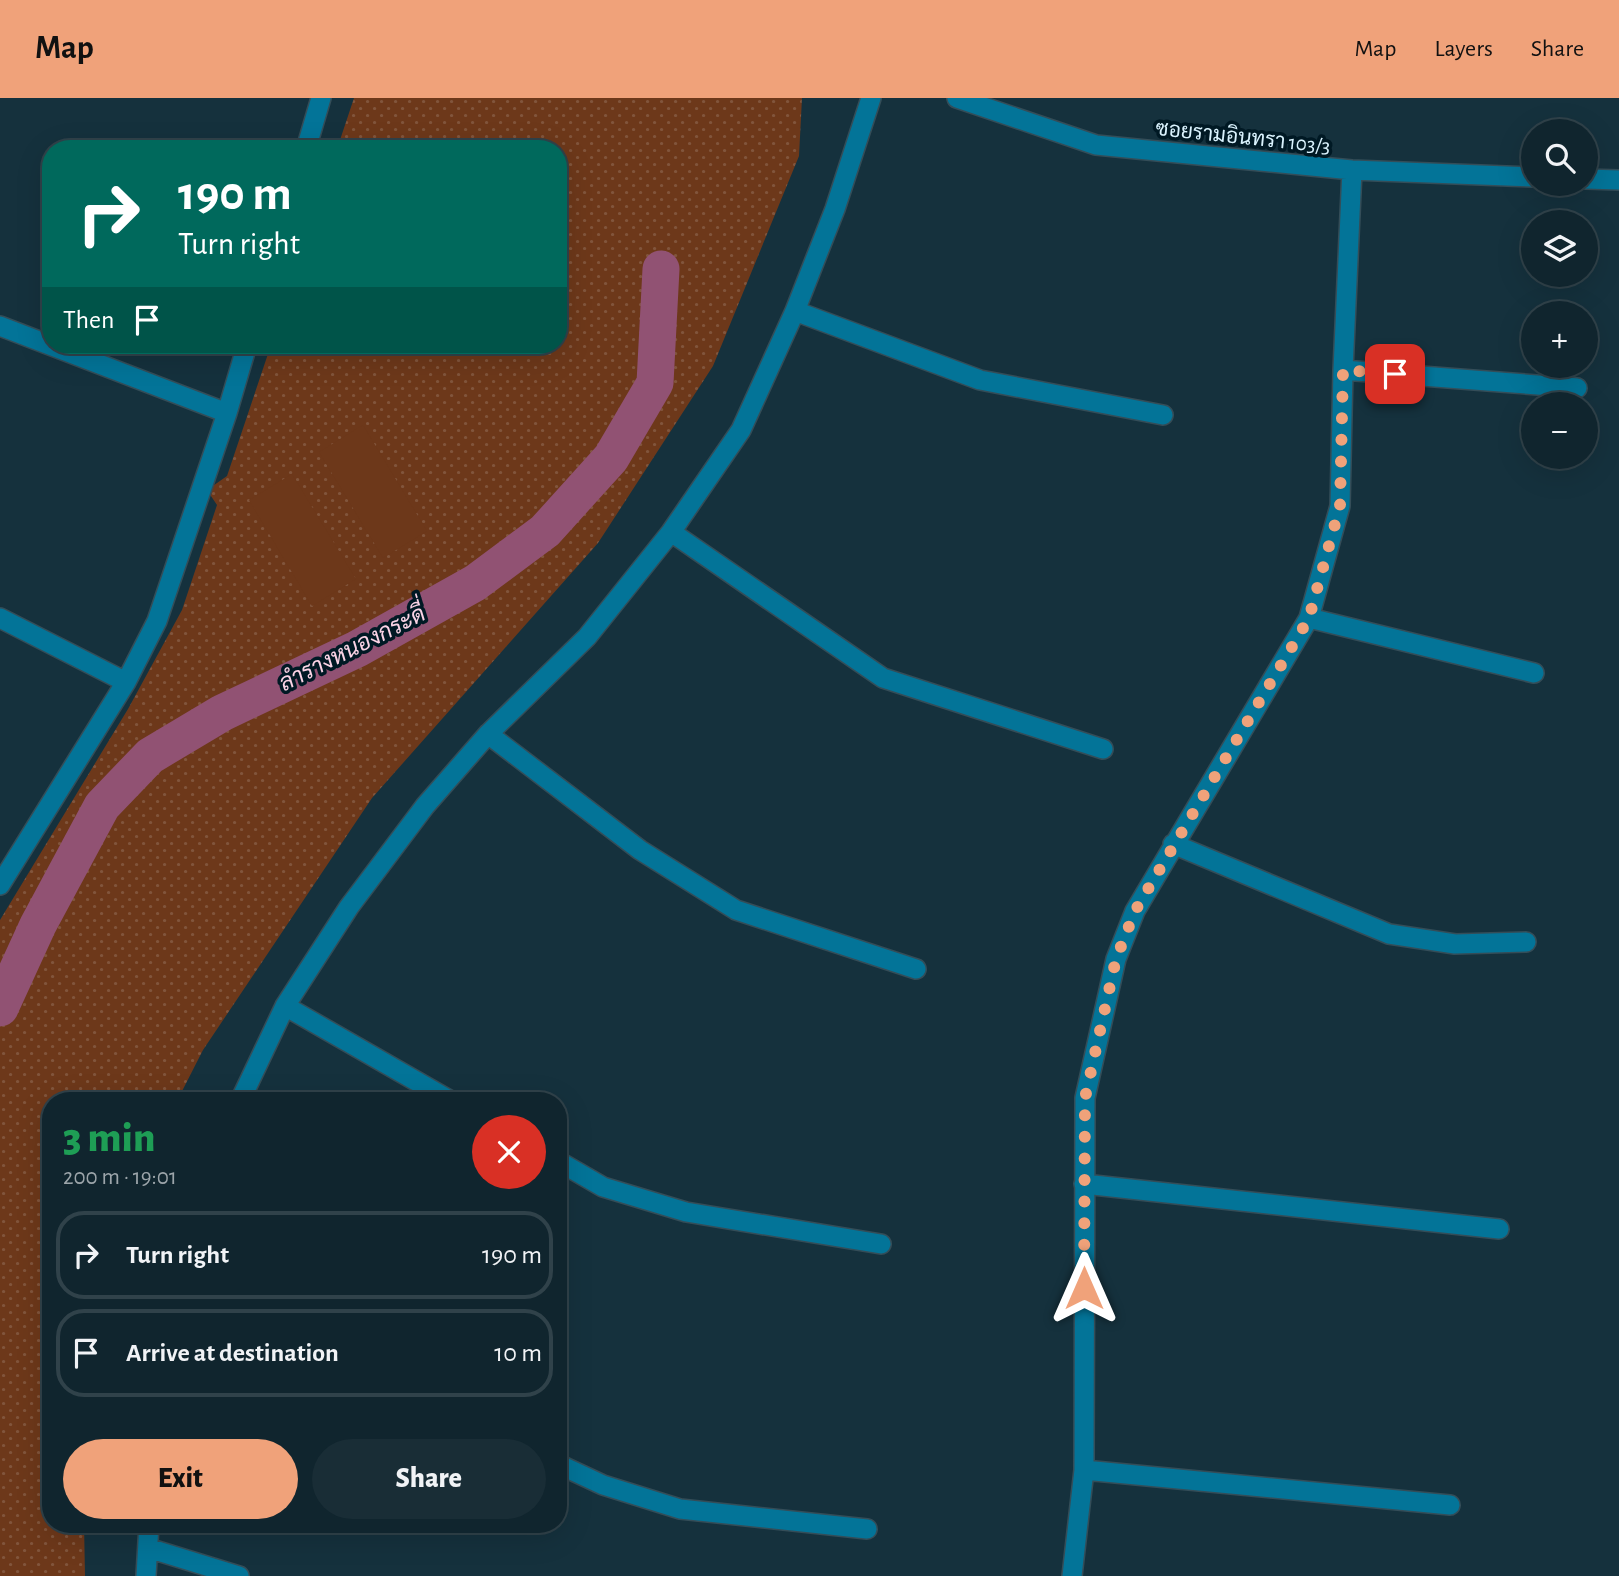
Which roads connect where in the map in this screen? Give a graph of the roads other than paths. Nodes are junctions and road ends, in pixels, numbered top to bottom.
1 (321, 98) edge
2 (871, 98) edge
3 (957, 98) edge
4 (309, 140) edge
5 (1352, 170) junction
6 (1521, 177) edge
7 (1598, 179) edge
8 (1619, 180) edge
9 (795, 312) junction
10 (0, 326) edge
11 (42, 342) edge
12 (73, 354) edge
13 (244, 354) edge
14 (1343, 370) junction
15 (1577, 388) dead end
16 (227, 413) junction
17 (1163, 415) dead end
18 (671, 531) junction
19 (0, 618) edge
20 (1309, 618) junction
21 (1534, 673) dead end
22 (126, 682) junction
23 (488, 734) junction
24 (1103, 749) dead end
25 (1173, 844) junction
26 (0, 885) edge
27 (1526, 942) dead end
28 (916, 969) dead end
29 (285, 1006) junction
30 (244, 1092) edge
31 (435, 1092) edge
32 (567, 1166) edge
33 (1084, 1184) junction
34 (1499, 1230) dead end
35 (881, 1244) dead end
36 (567, 1468) edge
37 (1084, 1470) junction
38 (1450, 1505) dead end
39 (867, 1529) dead end
40 (149, 1533) edge
41 (148, 1548) junction
42 (146, 1576) edge
43 (239, 1576) edge
44 (1072, 1576) edge

1 - 4 street
2 - 9 street
3 - 5 street, ซอยรามอินทรา 103/3
5 - 6 street, ซอยรามอินทรา 103/3
5 - 14 street
7 - 8 street
9 - 17 street
9 - 18 street
10 - 11 street
12 - 16 street
13 - 16 street
14 - 15 street
14 - 20 street
16 - 22 street
18 - 23 street
18 - 24 street
19 - 22 street
20 - 21 street
20 - 25 street
22 - 26 street
23 - 28 street
23 - 29 street
25 - 27 street
25 - 33 street
29 - 30 street
29 - 31 street
32 - 35 street
33 - 34 street
33 - 37 street
36 - 39 street
37 - 38 street
37 - 44 street
40 - 41 street
41 - 42 street
41 - 43 street

